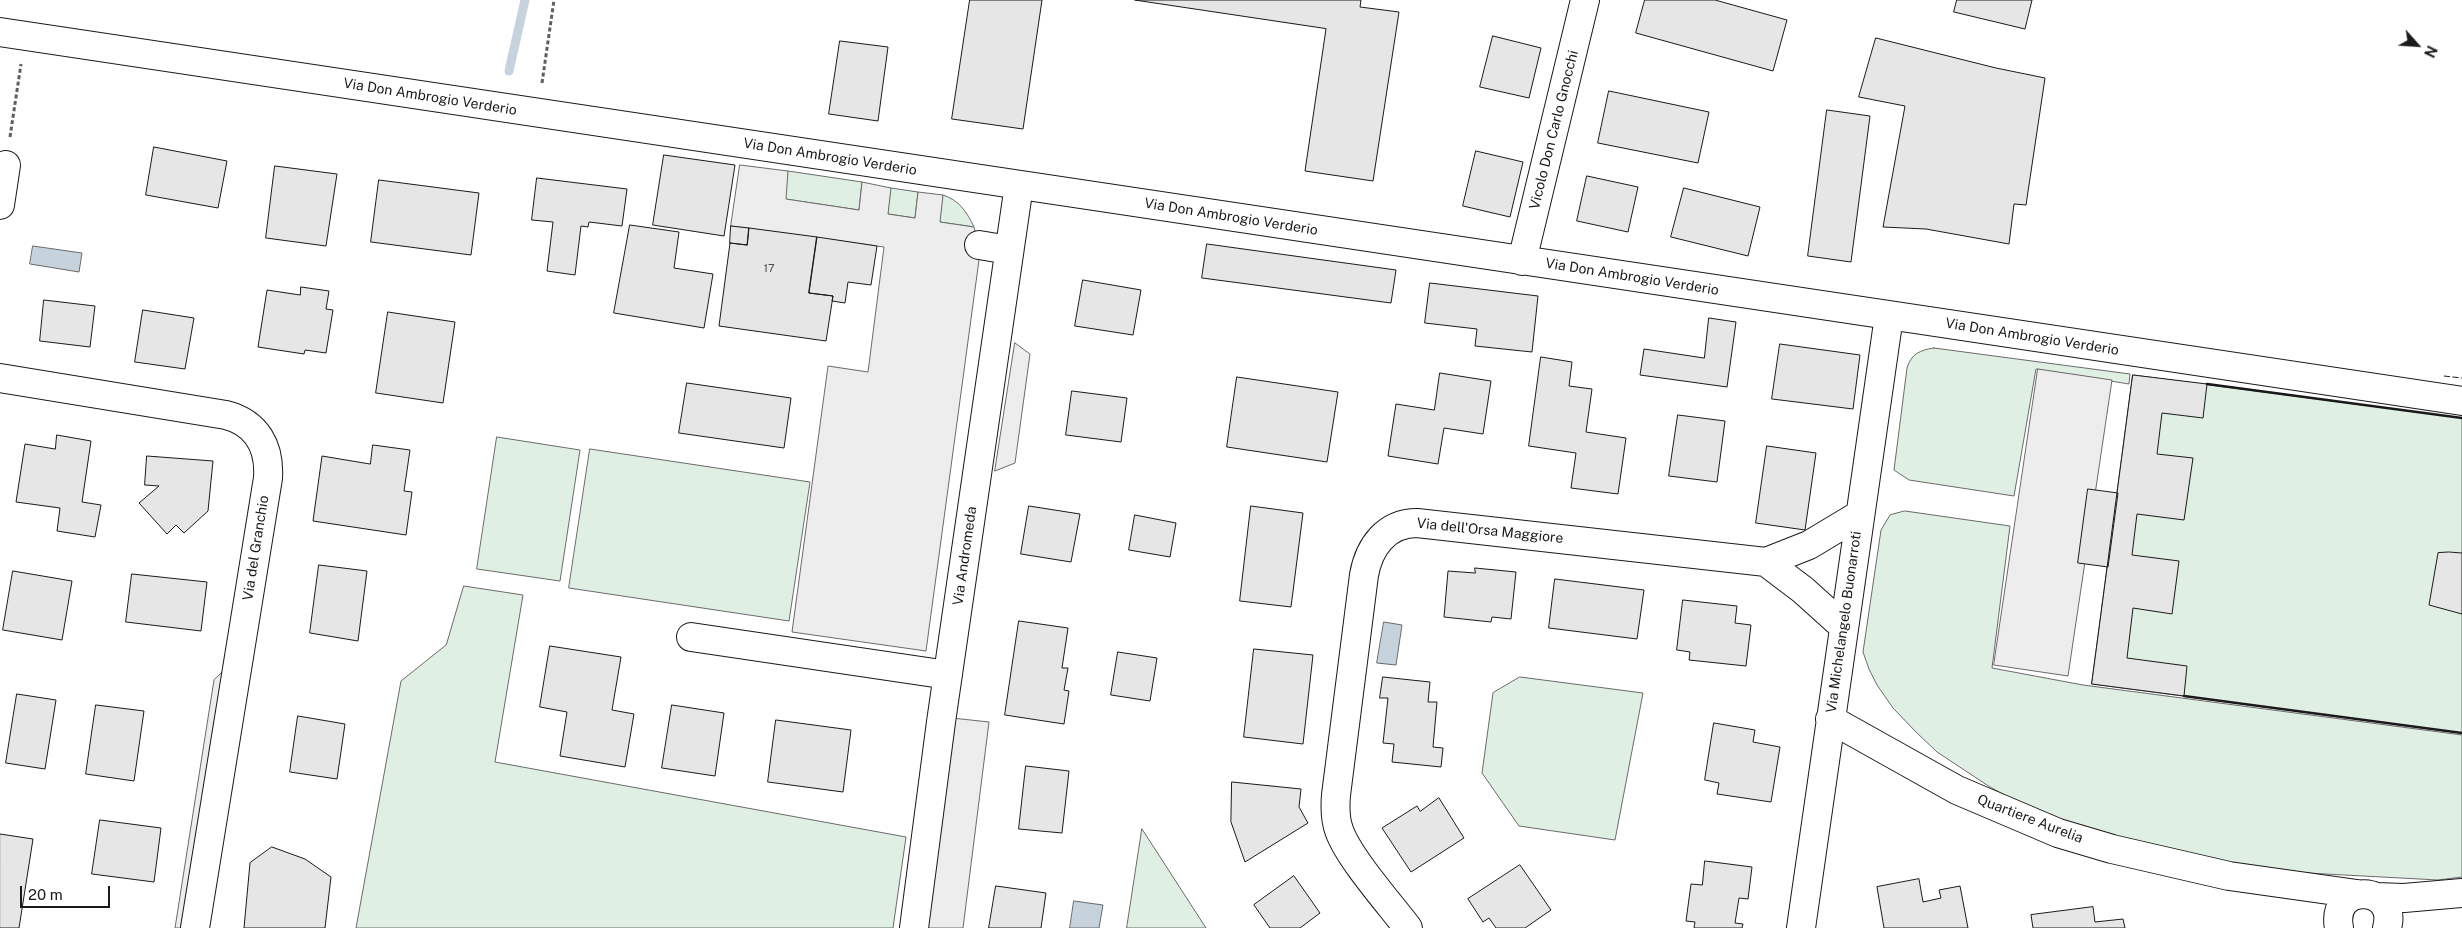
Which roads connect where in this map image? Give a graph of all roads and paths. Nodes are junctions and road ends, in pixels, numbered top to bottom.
1 (554, 0) edge
2 (1585, 0) edge
3 (12, 34) edge
4 (537, 113) junction
5 (6, 165) joint
6 (1018, 185) junction
7 (0, 205) edge
8 (979, 245) dead end
9 (1009, 250) junction
10 (1522, 260) junction
11 (1889, 316) junction
12 (0, 378) edge
13 (2462, 401) edge
14 (1860, 515) junction
15 (1766, 562) junction
16 (1843, 626) junction
17 (691, 637) dead end
18 (948, 675) junction
19 (1830, 719) junction
20 (2274, 884) junction
21 (2460, 893) edge
22 (2367, 896) junction
23 (2339, 925) edge
24 (2387, 927) edge
25 (195, 928) edge
26 (914, 928) edge
27 (1408, 928) edge
28 (1801, 928) edge

1 - 4 path
2 - 10 street, Vicolo Don Carlo Gnocchi
3 - 4 street, Via Don Ambrogio Verderio
3 - 5 path
4 - 6 street, Via Don Ambrogio Verderio
5 - 7 street
6 - 9 street, Via Andromeda
6 - 10 street, Via Don Ambrogio Verderio
8 - 9 street
9 - 18 street, Via Andromeda
10 - 11 street, Via Don Ambrogio Verderio
11 - 13 street, Via Don Ambrogio Verderio
11 - 14 street, Via Michelangelo Buonarroti
12 - 25 street, Via del Granchio
14 - 15 street, Via dell'Orsa Maggiore
14 - 16 street, Via Michelangelo Buonarroti
15 - 16 street
15 - 27 street, Via dell'Orsa Maggiore
16 - 19 street, Via Michelangelo Buonarroti
17 - 18 street
18 - 26 street, Via Andromeda
19 - 20 street, Quartiere Aurelia
19 - 28 street, Via Michelangelo Buonarroti
20 - 22 street, Quartiere Aurelia
20 - 23 street, Quartiere Aurelia
21 - 22 street, Quartiere Aurelia
21 - 24 street, Quartiere Aurelia
22 - 23 street
22 - 24 street

